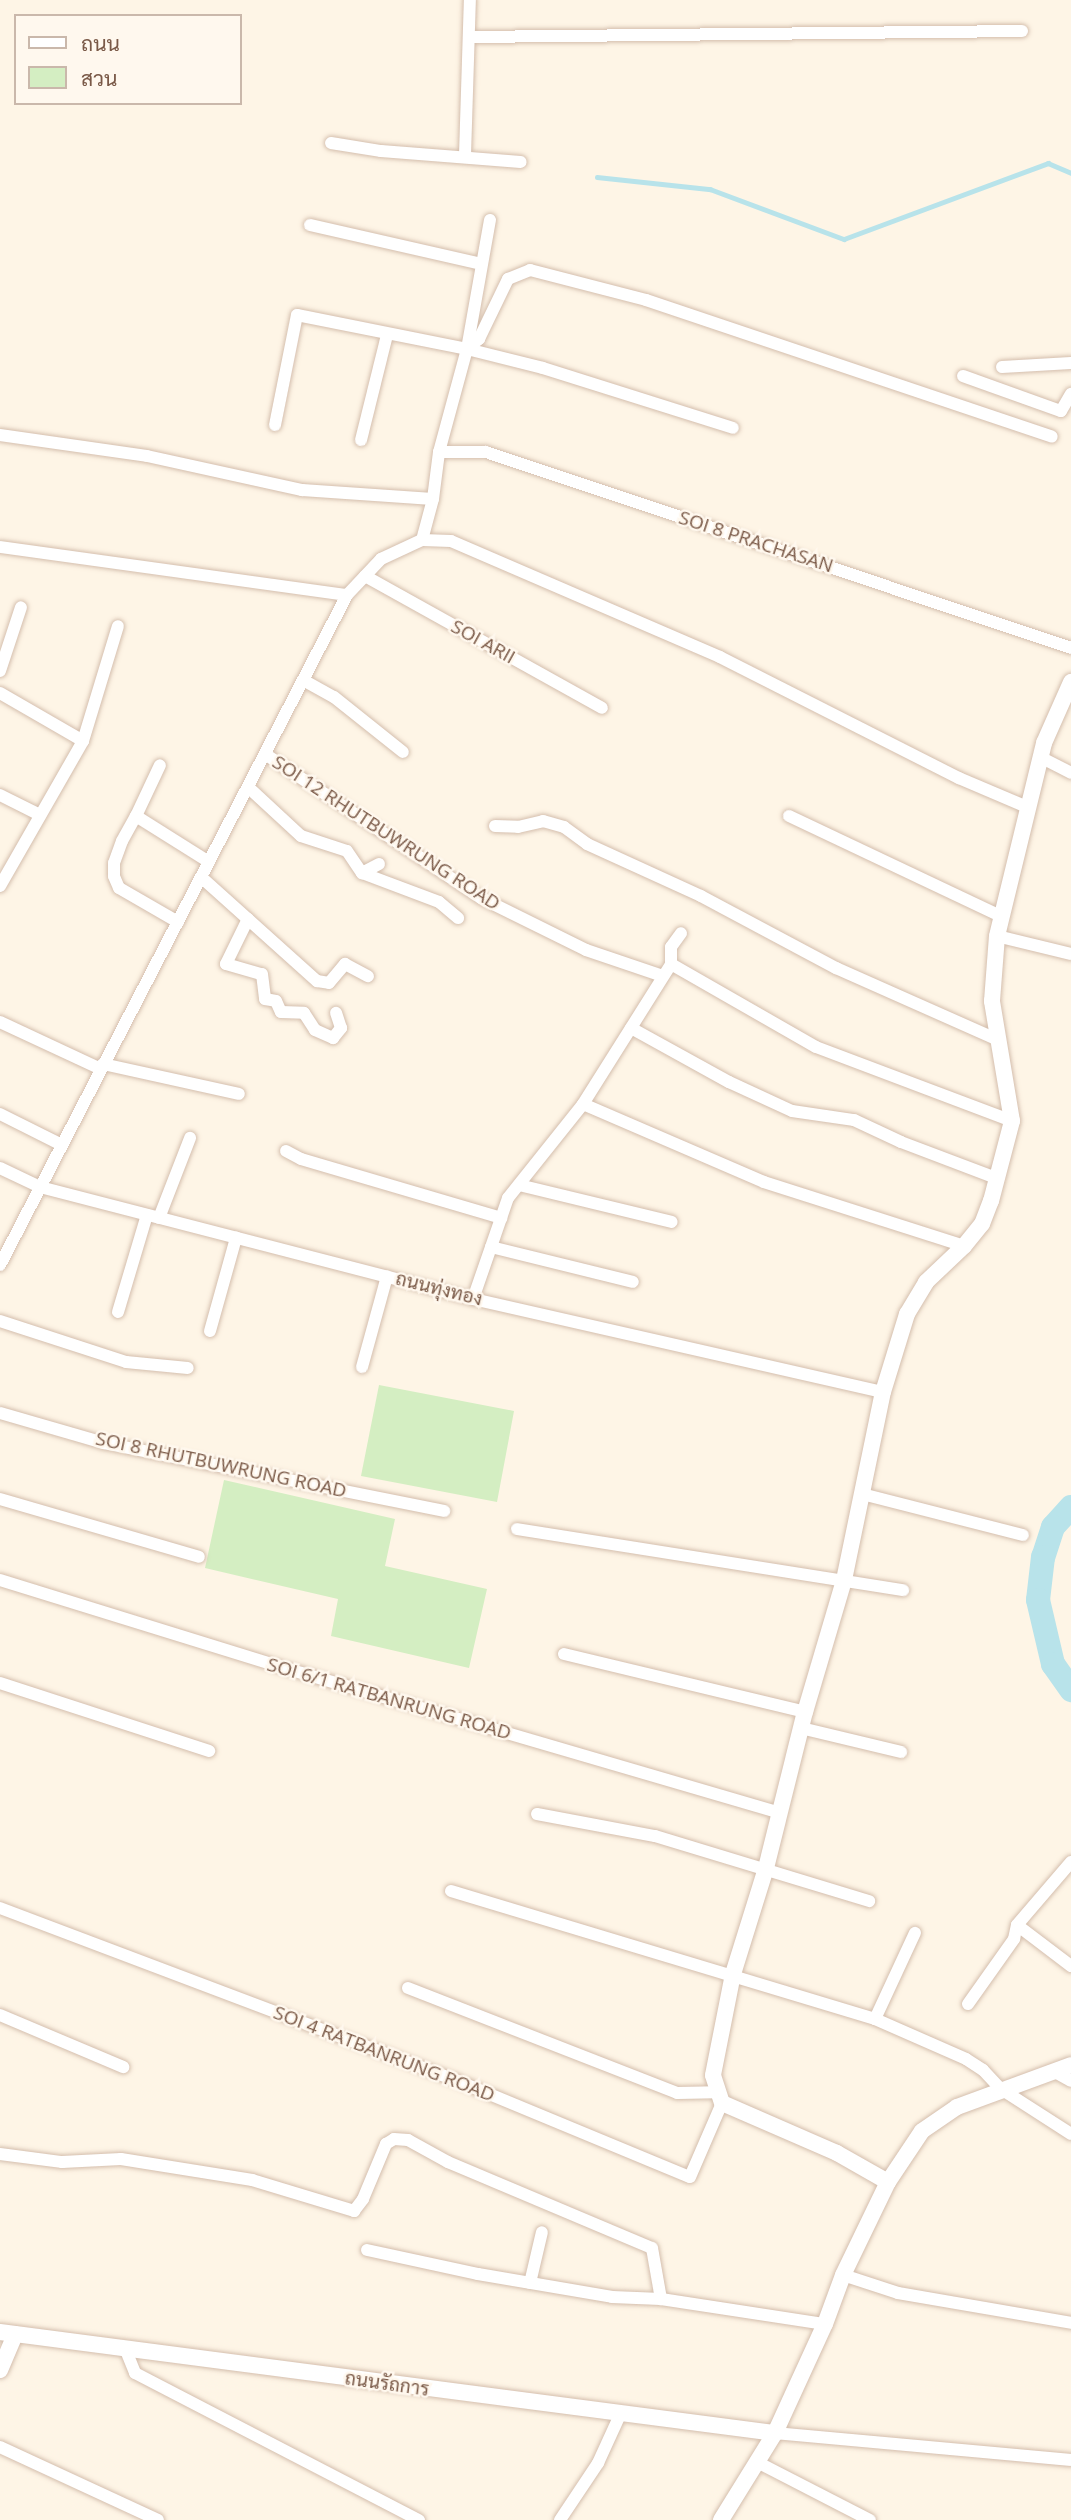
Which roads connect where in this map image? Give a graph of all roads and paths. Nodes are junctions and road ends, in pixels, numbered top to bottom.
1 (471, 0) edge
2 (1023, 31) dead end
3 (469, 37) junction
4 (331, 143) dead end
5 (465, 155) junction
6 (521, 162) dead end
7 (490, 220) dead end
8 (310, 225) dead end
9 (481, 264) junction
10 (387, 335) junction
11 (467, 349) junction
12 (1071, 363) edge
13 (1002, 367) dead end
14 (963, 376) dead end
15 (1071, 394) edge
16 (275, 425) dead end
17 (733, 428) dead end
18 (0, 435) edge
19 (1052, 437) dead end
20 (361, 440) dead end
21 (439, 452) junction
22 (433, 499) junction
23 (422, 540) junction
24 (0, 547) edge
25 (365, 576) junction
26 (347, 596) junction
27 (21, 607) dead end
28 (118, 626) dead end
29 (1071, 648) edge
30 (0, 671) edge
31 (303, 680) junction
32 (1071, 682) edge
33 (0, 692) edge
34 (602, 708) dead end
35 (83, 741) junction
36 (403, 752) dead end
37 (265, 754) junction
38 (1040, 757) junction
39 (160, 765) dead end
40 (1071, 774) edge
41 (248, 787) junction
42 (0, 794) edge
43 (1027, 807) junction
44 (40, 815) junction
45 (136, 816) junction
46 (789, 816) dead end
47 (495, 826) dead end
48 (209, 862) junction
49 (379, 864) dead end
50 (362, 873) junction
51 (201, 877) junction
52 (0, 886) edge
53 (1001, 916) junction
54 (458, 918) dead end
55 (248, 919) junction
56 (178, 922) junction
57 (681, 933) dead end
58 (997, 936) junction
59 (1071, 954) edge
60 (671, 964) junction
61 (369, 976) dead end
62 (663, 976) junction
63 (336, 1013) dead end
64 (0, 1022) edge
65 (631, 1028) junction
66 (996, 1039) junction
67 (102, 1067) junction
68 (239, 1094) dead end
69 (583, 1104) junction
70 (0, 1114) edge
71 (1012, 1121) junction
72 (190, 1138) dead end
73 (62, 1145) junction
74 (286, 1151) dead end
75 (0, 1168) edge
76 (996, 1178) junction
77 (519, 1185) junction
78 (40, 1187) junction
79 (153, 1216) junction
80 (502, 1218) junction
81 (672, 1222) dead end
82 (236, 1238) junction
83 (964, 1246) junction
84 (491, 1247) junction
85 (0, 1265) edge
86 (387, 1276) junction
87 (633, 1282) dead end
88 (473, 1299) junction
89 (118, 1312) dead end
90 (0, 1321) edge
91 (210, 1331) dead end
92 (362, 1367) dead end
93 (188, 1368) dead end
94 (883, 1392) junction
95 (0, 1413) edge
96 (862, 1494) junction
97 (0, 1499) edge
98 (444, 1511) dead end
99 (517, 1529) dead end
100 (1023, 1535) dead end
101 (200, 1557) dead end
102 (0, 1580) edge
103 (844, 1580) junction
104 (903, 1590) dead end
105 (564, 1654) dead end
106 (0, 1683) edge
107 (803, 1720) junction
108 (208, 1751) dead end
109 (901, 1752) dead end
110 (780, 1813) junction
111 (537, 1814) dead end
112 (1071, 1862) edge
113 (766, 1868) junction
114 (451, 1891) dead end
115 (869, 1901) dead end
116 (0, 1908) edge
117 (1017, 1925) junction
118 (915, 1933) dead end
119 (1071, 1966) edge
120 (733, 1974) junction
121 (408, 1988) dead end
122 (968, 2004) dead end
123 (0, 2015) edge
124 (875, 2019) junction
125 (1071, 2065) edge
126 (123, 2067) dead end
127 (1055, 2072) junction
128 (1071, 2081) edge
129 (1001, 2089) junction
130 (719, 2097) junction
131 (1071, 2134) edge
132 (0, 2154) edge
133 (888, 2182) junction
134 (542, 2232) dead end
135 (367, 2250) dead end
136 (843, 2275) junction
137 (530, 2283) junction
138 (661, 2299) junction
139 (1071, 2323) edge
140 (825, 2324) junction
141 (8, 2333) edge
142 (125, 2348) junction
143 (0, 2370) edge
144 (620, 2415) junction
145 (775, 2433) junction
146 (0, 2447) edge
147 (1071, 2460) edge
148 (757, 2462) junction
149 (158, 2520) edge
150 (419, 2520) edge
151 (560, 2520) edge
152 (721, 2520) edge
153 (870, 2520) edge

1 - 3 street
2 - 3 street
3 - 5 street
4 - 5 street
5 - 6 street
7 - 9 street
8 - 9 street
9 - 11 street
10 - 11 street
10 - 16 street
10 - 20 street
11 - 17 street
11 - 19 street
11 - 21 street
12 - 13 street
14 - 15 street
18 - 22 street
21 - 22 street
21 - 29 street, SOI 8 PRACHASAN
22 - 23 street
23 - 25 street
23 - 43 street
24 - 26 street
25 - 26 street
25 - 34 street, SOI ARII
26 - 31 street
27 - 30 street
28 - 35 street
31 - 36 street
31 - 37 street
32 - 38 street
33 - 35 street
35 - 44 street
37 - 41 street
37 - 62 street, SOI 12 RHUTBUWRUNG ROAD
38 - 40 street
38 - 43 street
39 - 45 street
41 - 48 street
41 - 50 street
42 - 44 street
43 - 53 street
44 - 52 street
45 - 48 street
45 - 56 street
46 - 53 street
47 - 66 street
48 - 51 street
49 - 50 street
50 - 54 street
51 - 55 street
51 - 56 street
53 - 58 street
55 - 61 street
55 - 63 street
56 - 67 street
57 - 60 street
58 - 59 street
58 - 66 street
60 - 62 street
60 - 71 street
62 - 65 street
64 - 67 street
65 - 69 street
65 - 76 street
66 - 71 street
67 - 68 street
67 - 73 street
69 - 77 street
69 - 83 street
70 - 73 street
71 - 76 street
72 - 79 street
73 - 78 street
74 - 80 street
75 - 78 street, ถนนทุ่งทอง
76 - 83 street
77 - 80 street
77 - 81 street
78 - 79 street, ถนนทุ่งทอง
78 - 85 street
79 - 82 street, ถนนทุ่งทอง
79 - 89 street
80 - 84 street
82 - 86 street, ถนนทุ่งทอง
82 - 91 street
83 - 94 street
84 - 87 street
84 - 88 street
86 - 88 street, ถนนทุ่งทอง
86 - 92 street
88 - 94 street, ถนนทุ่งทอง
90 - 93 street
94 - 96 street
95 - 98 street, SOI 8 RHUTBUWRUNG ROAD
96 - 100 street
96 - 103 street
97 - 101 street
99 - 103 street
102 - 110 street, SOI 6/1 RATBANRUNG ROAD
103 - 104 street
103 - 107 street
105 - 107 street
106 - 108 street
107 - 109 street
107 - 110 street
110 - 113 street
111 - 113 street
112 - 117 street
113 - 115 street
113 - 120 street
114 - 120 street
116 - 130 street, SOI 4 RATBANRUNG ROAD
117 - 119 street
117 - 122 street
118 - 124 street
120 - 124 street
120 - 130 street
121 - 130 street
123 - 126 street
124 - 129 street
125 - 127 street
127 - 128 street
127 - 129 street
129 - 131 street
129 - 133 street
130 - 133 street
132 - 138 street
133 - 136 street
134 - 137 street
135 - 137 street
136 - 139 street
136 - 140 street
137 - 138 street
138 - 140 street
140 - 145 street
141 - 142 street, ถนนรัถการ
141 - 143 street
142 - 144 street, ถนนรัถการ
142 - 150 street
144 - 145 street, ถนนรัถการ
144 - 151 street
145 - 147 street
145 - 148 street
146 - 149 street
148 - 152 street
148 - 153 street

